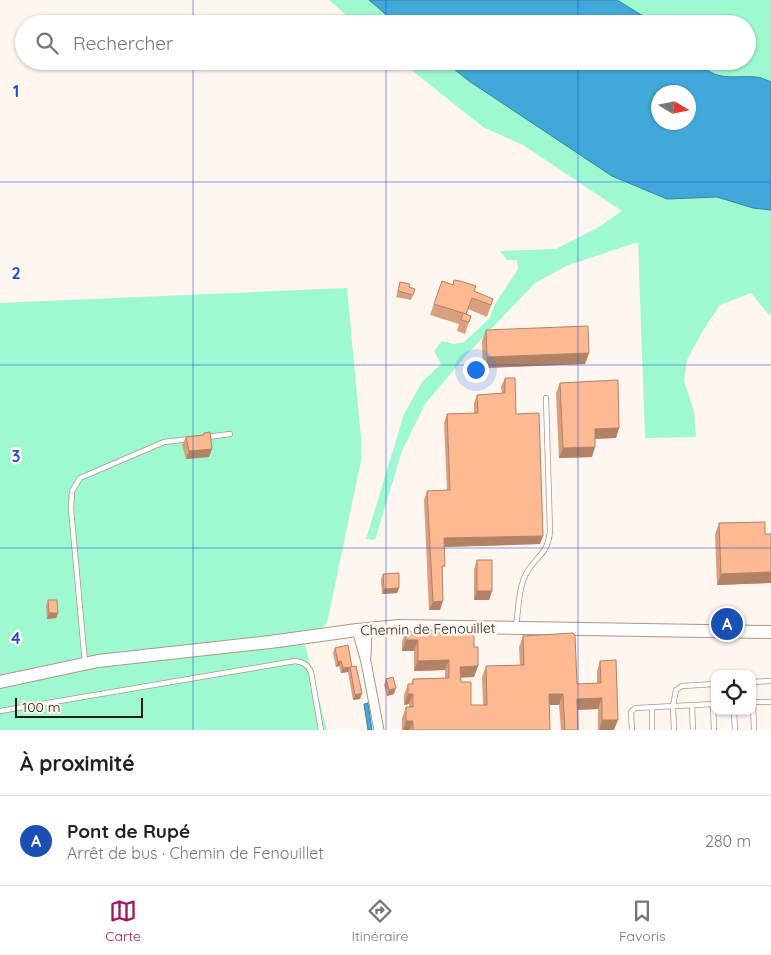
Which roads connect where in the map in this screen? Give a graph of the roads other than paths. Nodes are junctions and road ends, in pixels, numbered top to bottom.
1 (546, 398) dead end
2 (230, 434) dead end
3 (202, 437) edge
4 (192, 438) edge
5 (516, 628) junction
6 (362, 629) junction
7 (771, 632) edge
8 (85, 664) junction
9 (771, 680) edge
10 (0, 682) edge
11 (756, 682) edge
12 (711, 684) edge
13 (756, 702) edge
14 (771, 702) edge
15 (711, 704) edge
16 (692, 705) junction
17 (673, 706) junction
18 (652, 707) junction
19 (0, 711) edge
20 (714, 715) edge
21 (734, 715) edge
22 (753, 715) edge
23 (321, 730) edge
24 (379, 730) edge
25 (632, 730) edge
26 (652, 730) edge
27 (674, 730) edge
28 (693, 730) edge
29 (714, 730) edge
30 (735, 730) edge
31 (754, 730) edge

1 - 5 lane
2 - 3 lane
4 - 8 lane
5 - 6 street, Chemin de Fenouillet
5 - 7 street, Chemin de Fenouillet
6 - 8 street, Chemin de Fenouillet
6 - 24 street
8 - 10 street, Chemin de Fenouillet
9 - 11 lane
12 - 17 lane
13 - 14 lane
15 - 16 lane
16 - 17 lane
16 - 28 lane
17 - 18 lane
17 - 27 lane
18 - 25 lane
18 - 26 lane
19 - 23 lane
20 - 29 lane
21 - 30 lane
22 - 31 lane

